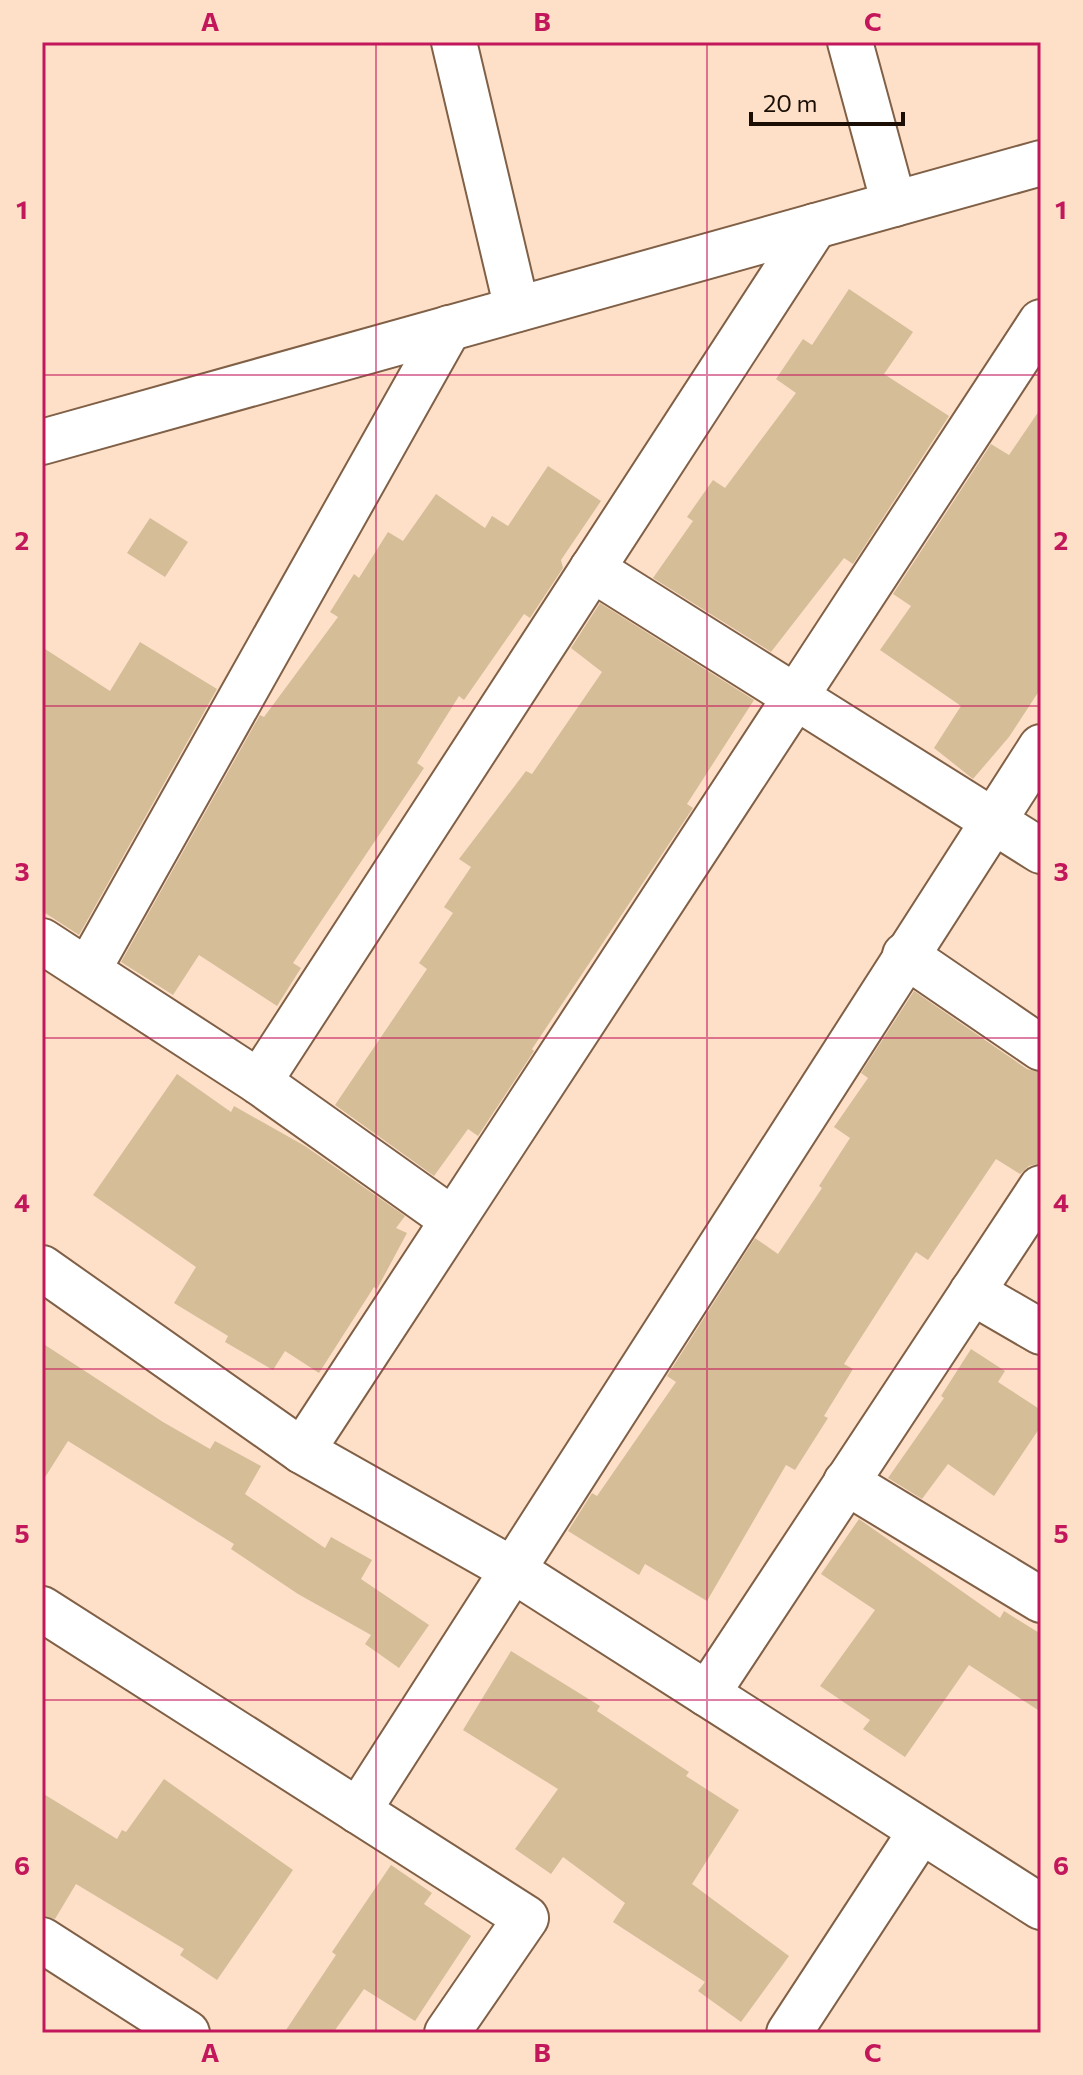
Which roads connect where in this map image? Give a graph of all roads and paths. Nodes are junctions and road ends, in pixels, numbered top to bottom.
1 (454, 42) edge
2 (850, 42) edge
3 (1041, 163) edge
4 (894, 204) junction
5 (815, 226) junction
6 (517, 309) junction
7 (1041, 322) edge
8 (449, 328) junction
9 (47, 447) edge
10 (592, 569) junction
11 (795, 698) junction
12 (1041, 747) edge
13 (992, 820) junction
14 (1041, 851) edge
15 (42, 941) edge
16 (905, 955) junction
17 (88, 970) junction
18 (1041, 1048) edge
19 (259, 1082) junction
20 (1041, 1188) edge
21 (453, 1220) junction
22 (42, 1268) edge
23 (972, 1292) junction
24 (1041, 1332) edge
25 (302, 1451) junction
26 (846, 1482) junction
27 (513, 1570) junction
28 (1041, 1600) edge
29 (42, 1609) edge
30 (707, 1694) junction
31 (358, 1811) junction
32 (921, 1831) junction
33 (1041, 1907) edge
34 (42, 1940) edge
35 (187, 2033) edge
36 (447, 2033) edge
37 (789, 2033) edge

1 - 6 street
2 - 4 street
3 - 4 street
4 - 5 street
5 - 6 street
5 - 10 street
6 - 8 street
7 - 11 street
8 - 9 street
8 - 17 street
10 - 11 street
10 - 19 street
11 - 13 street
11 - 21 street
12 - 13 street
13 - 14 street
13 - 16 street
15 - 17 street
16 - 18 street
16 - 27 street
17 - 19 street
19 - 21 street
20 - 23 street
21 - 25 street
22 - 25 street
23 - 24 street
23 - 26 street
25 - 27 street
26 - 28 street
26 - 30 street
27 - 30 street
27 - 31 street
29 - 31 street
30 - 32 street
31 - 36 street
32 - 33 street
32 - 37 street
34 - 35 street

